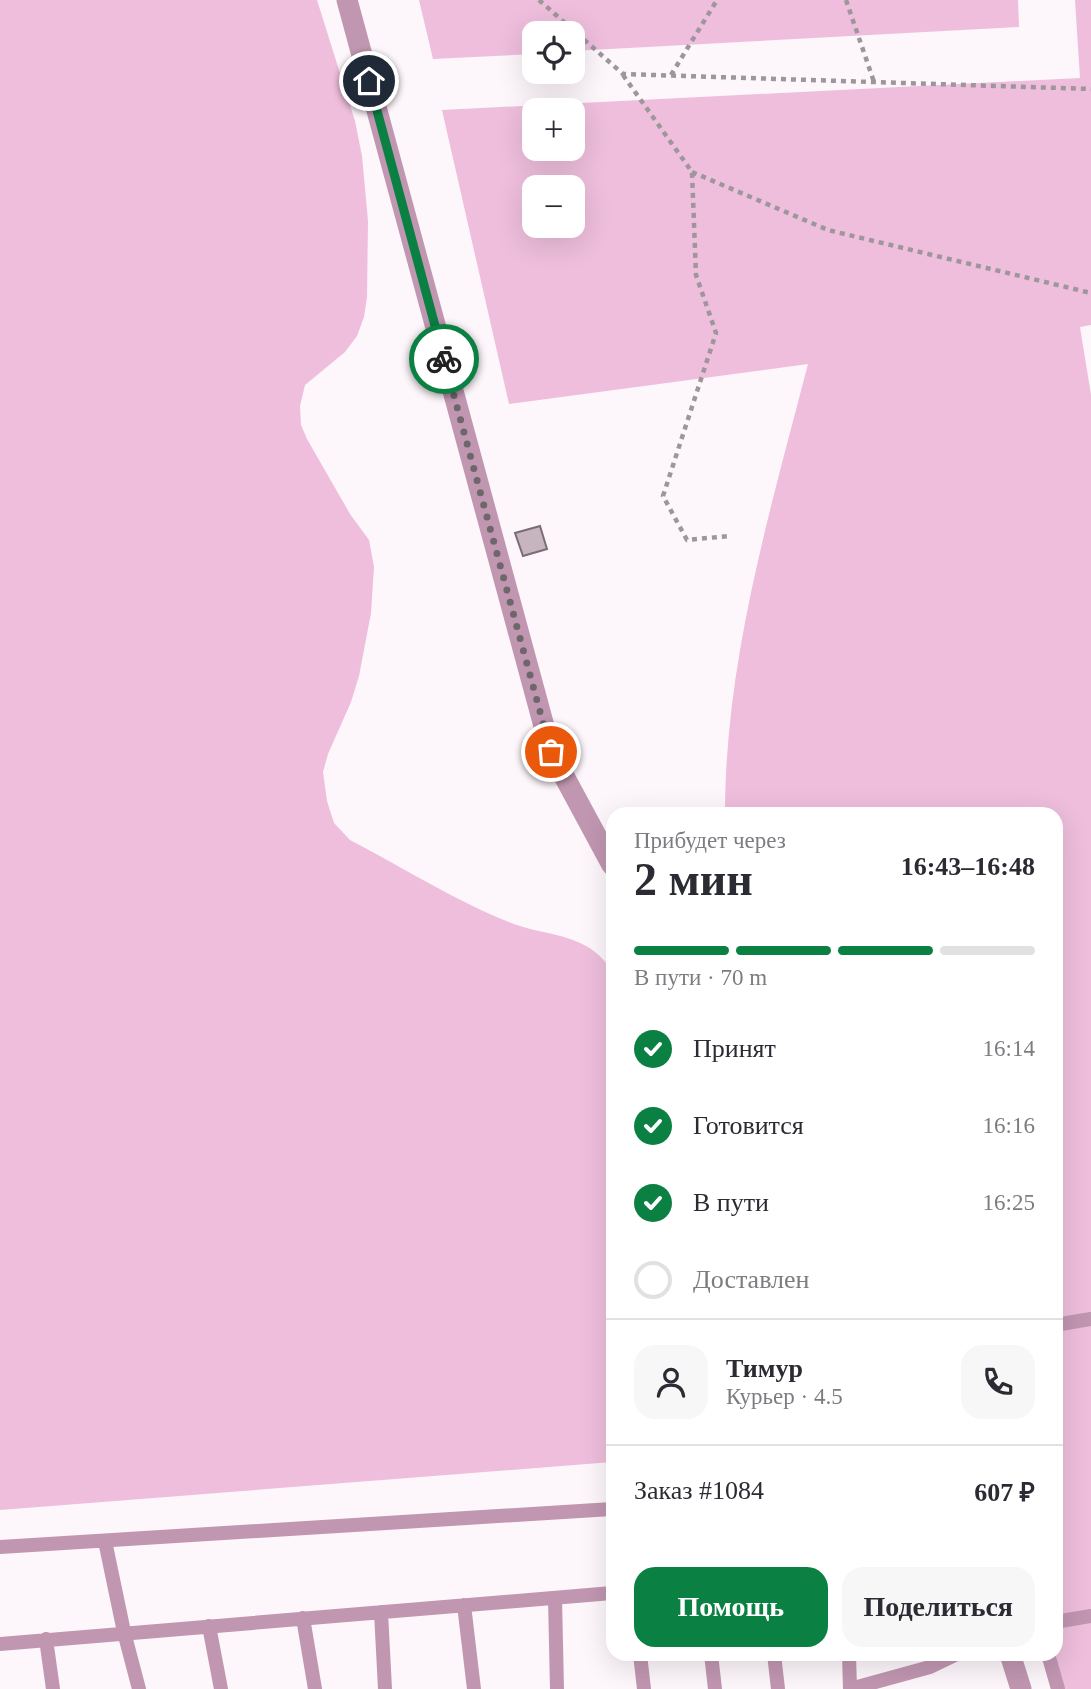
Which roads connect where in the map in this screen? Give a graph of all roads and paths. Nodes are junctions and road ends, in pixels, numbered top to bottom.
1 (346, 0) edge
2 (539, 0) edge
3 (717, 0) edge
4 (846, 0) edge
5 (623, 74) junction
6 (670, 76) junction
7 (874, 82) junction
8 (1091, 89) edge
9 (692, 172) junction
10 (1091, 293) edge
11 (729, 536) dead end
12 (606, 854) edge
13 (1091, 1319) edge
14 (1063, 1324) edge
15 (606, 1509) edge
16 (105, 1541) junction
17 (0, 1547) edge
18 (606, 1594) edge
19 (555, 1598) junction
20 (464, 1605) junction
21 (381, 1612) junction
22 (1091, 1616) edge
23 (303, 1618) junction
24 (1063, 1621) edge
25 (209, 1626) junction
26 (124, 1632) junction
27 (46, 1639) junction
28 (0, 1644) edge
29 (641, 1661) edge
30 (712, 1661) edge
31 (775, 1661) edge
32 (849, 1661) edge
33 (926, 1661) edge
34 (1012, 1661) edge
35 (1050, 1661) edge
36 (53, 1689) edge
37 (139, 1689) edge
38 (221, 1689) edge
39 (314, 1689) edge
40 (385, 1689) edge
41 (474, 1689) edge
42 (557, 1689) edge
43 (644, 1689) edge
44 (715, 1689) edge
45 (778, 1689) edge
46 (850, 1689) edge
47 (1021, 1689) edge
48 (1058, 1689) edge

1 - 12 street
2 - 5 path
3 - 6 path
4 - 7 path
5 - 6 path
5 - 9 path
6 - 7 path
7 - 8 path
9 - 10 path
9 - 11 path
13 - 14 lane
15 - 16 lane
16 - 17 lane
16 - 26 lane
18 - 19 lane
19 - 20 lane
19 - 42 lane
20 - 21 lane
20 - 41 lane
21 - 23 lane
21 - 40 lane
22 - 24 lane
23 - 25 lane
23 - 39 lane
25 - 26 lane
25 - 38 lane
26 - 27 lane
26 - 37 lane
27 - 28 lane
27 - 36 lane
29 - 43 lane
30 - 44 lane
31 - 45 lane
32 - 46 lane
33 - 46 lane
34 - 47 street
35 - 48 lane

